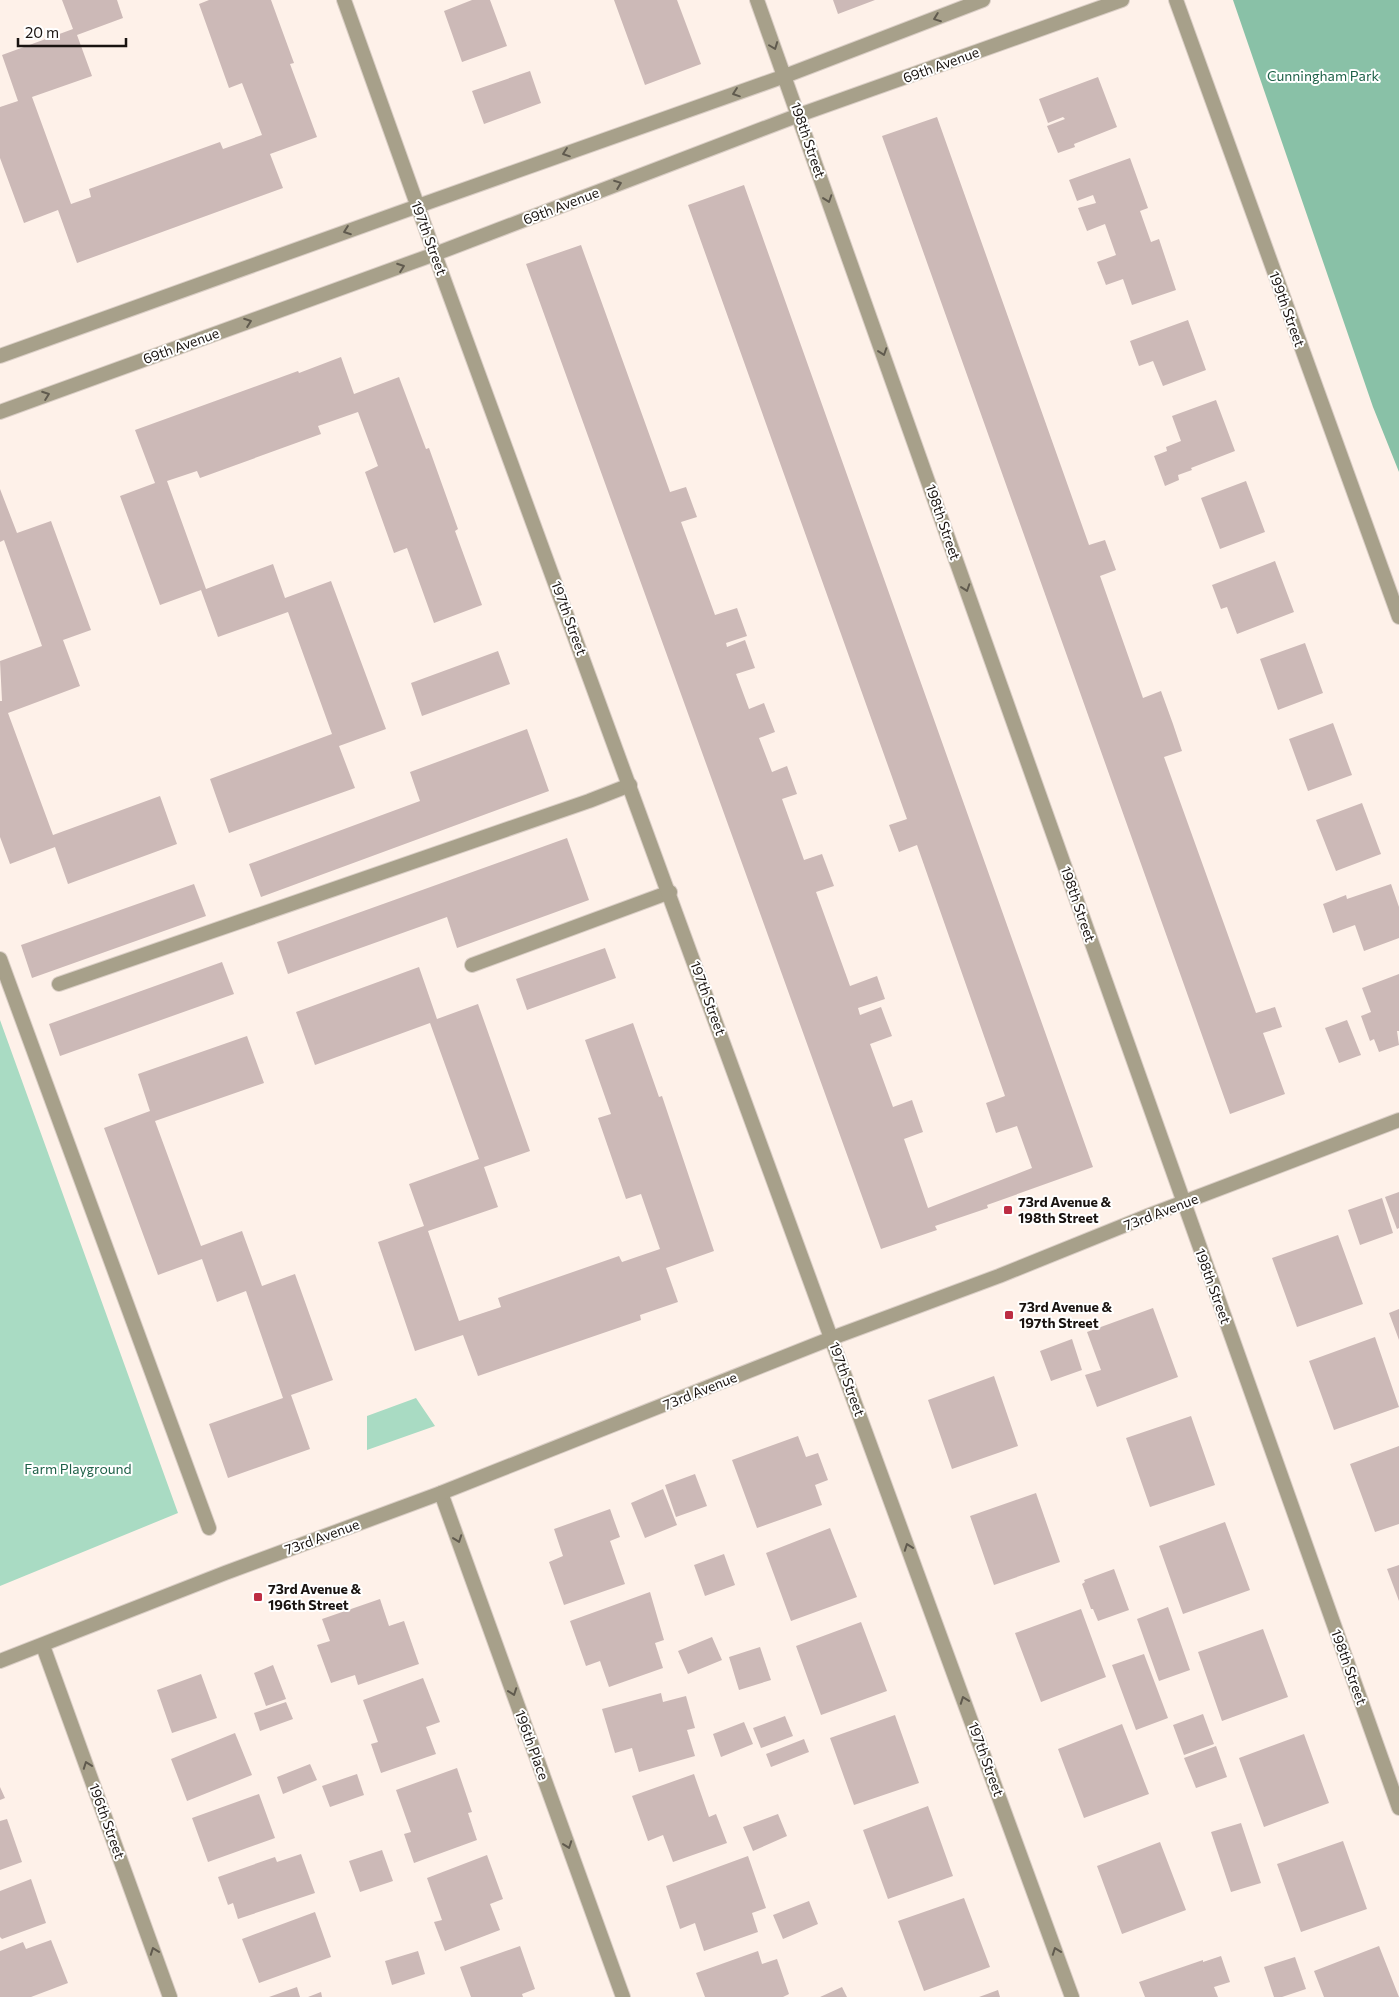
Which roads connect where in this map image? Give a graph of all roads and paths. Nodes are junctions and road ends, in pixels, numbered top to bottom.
1 (344, 0) edge
2 (757, 0) edge
3 (983, 0) edge
4 (1122, 0) edge
5 (1176, 0) edge
6 (785, 76) junction
7 (799, 115) junction
8 (418, 206) junction
9 (435, 254) junction
10 (0, 356) edge
11 (0, 412) edge
12 (1399, 617) edge
13 (630, 785) junction
14 (670, 892) junction
15 (0, 959) edge
16 (472, 965) dead end
17 (59, 984) dead end
18 (1399, 1120) edge
19 (1184, 1203) junction
20 (832, 1338) junction
21 (441, 1493) junction
22 (209, 1528) dead end
23 (43, 1646) junction
24 (0, 1661) edge
25 (1399, 1808) edge
26 (170, 1997) edge
27 (623, 1997) edge
28 (1072, 1997) edge

1 - 8 street, 197th Street
2 -> 6 street, 198th Street
3 -> 6 street
4 - 7 street, 69th Avenue
5 - 12 street, 199th Street
6 - 7 street, 198th Street
6 -> 8 street
9 -> 7 street, 69th Avenue
7 -> 19 street, 198th Street
8 - 9 street, 197th Street
8 -> 10 street
11 -> 9 street, 69th Avenue
9 - 13 street, 197th Street
13 - 14 street, 197th Street
13 - 17 street
14 - 16 street
14 - 20 street, 197th Street
15 - 22 street
18 - 19 street, 73rd Avenue
19 - 20 street, 73rd Avenue
19 - 25 street, 198th Street
20 - 21 street, 73rd Avenue
28 -> 20 street, 197th Street
21 - 23 street, 73rd Avenue
21 -> 27 street, 196th Place
23 - 24 street, 73rd Avenue
26 -> 23 street, 196th Street

